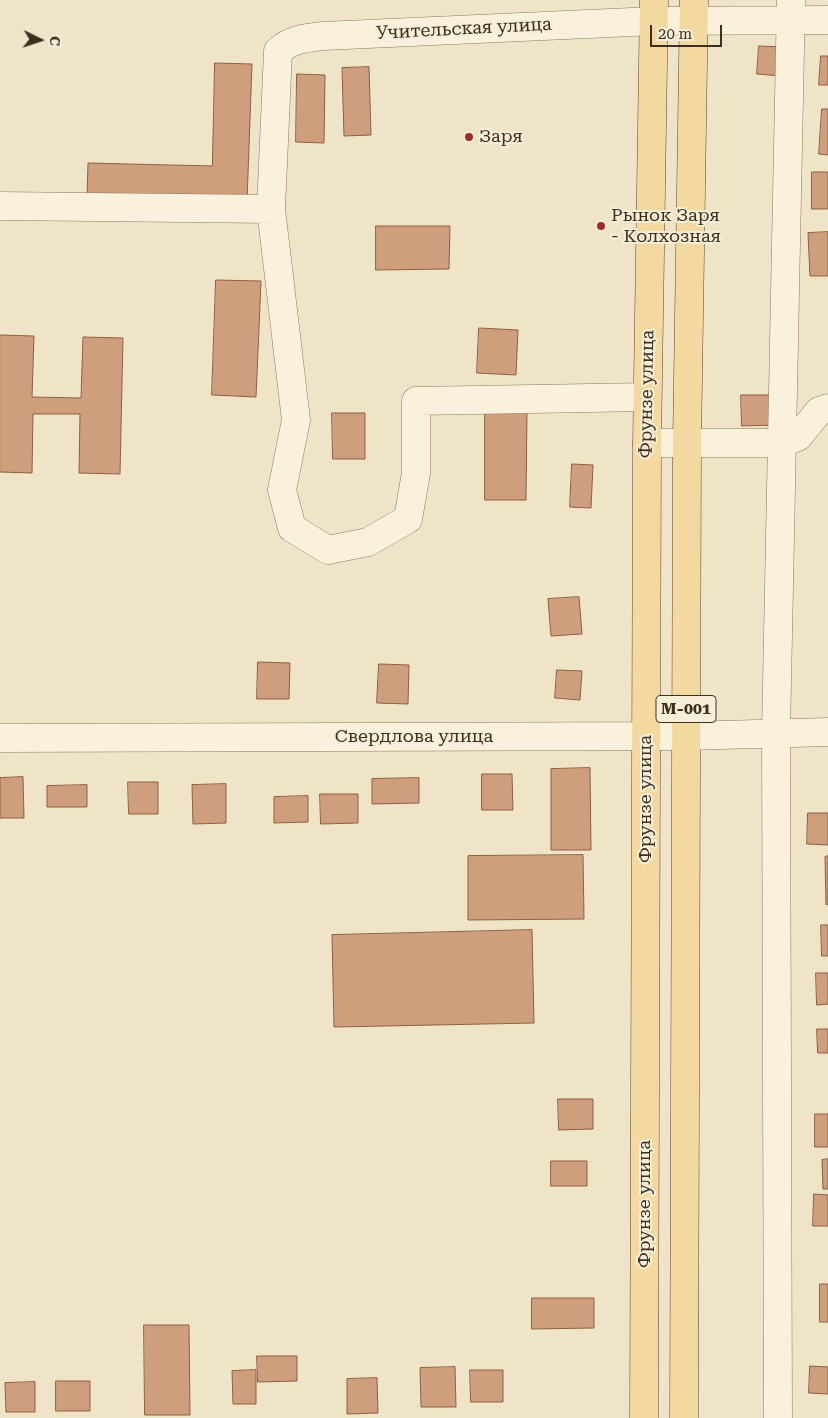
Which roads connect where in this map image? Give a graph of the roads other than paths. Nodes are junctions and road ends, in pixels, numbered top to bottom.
1 (654, 10) edge
2 (694, 10) edge
3 (791, 10) edge
4 (828, 20) edge
5 (0, 206) edge
6 (271, 210) junction
7 (647, 397) junction
8 (828, 408) edge
9 (647, 443) junction
10 (687, 443) junction
11 (780, 443) junction
12 (828, 732) edge
13 (776, 733) junction
14 (646, 736) junction
15 (686, 736) junction
16 (0, 738) edge
17 (644, 1418) edge
18 (684, 1418) edge
19 (778, 1418) edge

1 - 2 street, Учительская улица
1 - 6 street, Учительская улица
1 - 7 main road, Фрунзе улица / M-001
2 - 3 street, Учительская улица
2 - 10 main road, M-001
3 - 4 street, Учительская улица
3 - 11 street
5 - 6 street
6 - 7 street
7 - 9 main road, Фрунзе улица / M-001
8 - 11 street
9 - 10 street
9 - 14 main road, Фрунзе улица / M-001
10 - 11 street
10 - 15 main road, M-001
11 - 13 street
12 - 13 street, Свердлова улица
13 - 15 street, Свердлова улица
13 - 19 street
14 - 15 street, Свердлова улица
14 - 16 street, Свердлова улица
14 - 17 main road, Фрунзе улица / M-001
15 - 18 main road, M-001

